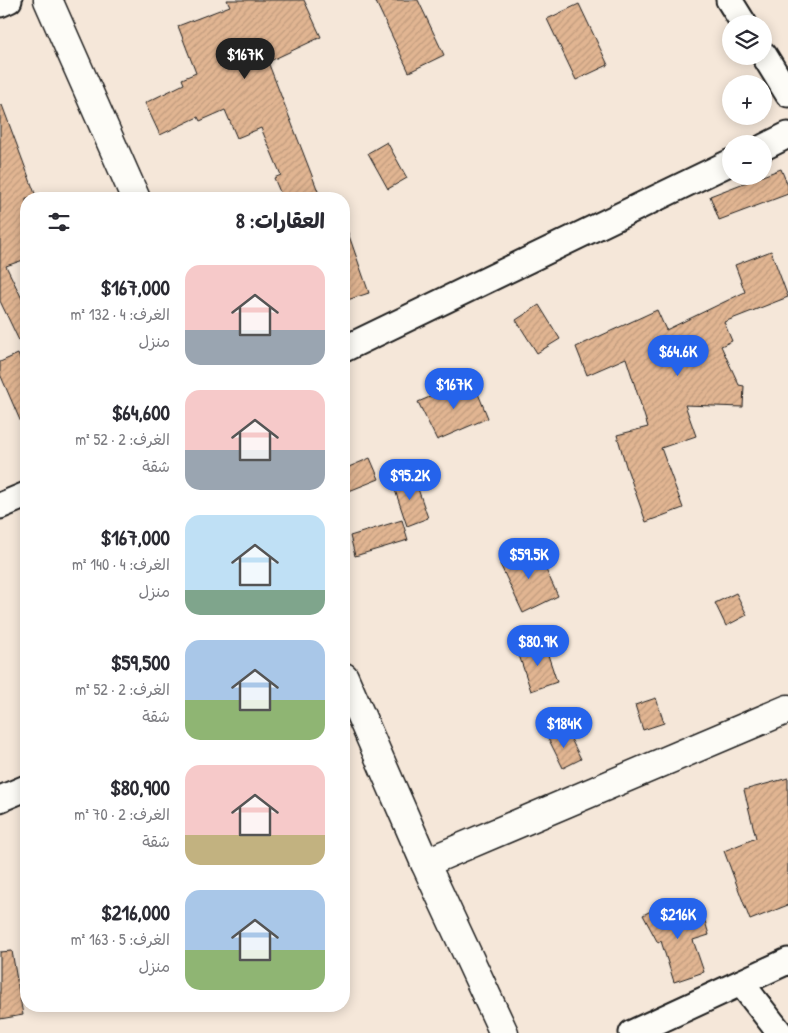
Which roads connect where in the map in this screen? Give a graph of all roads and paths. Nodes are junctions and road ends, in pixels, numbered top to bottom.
1 (9, 0) edge
2 (48, 0) edge
3 (729, 0) edge
4 (0, 4) edge
5 (738, 15) edge
6 (770, 65) edge
7 (788, 94) edge
8 (788, 135) edge
9 (772, 143) edge
10 (722, 166) edge
11 (133, 192) edge
12 (350, 346) edge
13 (20, 497) edge
14 (0, 506) edge
15 (350, 699) edge
16 (788, 709) edge
17 (20, 791) edge
18 (0, 799) edge
19 (426, 864) junction
20 (788, 961) edge
21 (740, 983) junction
22 (504, 1033) edge
23 (632, 1033) edge
24 (780, 1033) edge

1 - 4 street
2 - 11 main road
3 - 5 street
6 - 7 street
8 - 9 street
10 - 12 street
13 - 14 street
15 - 19 main road
16 - 19 main road
17 - 18 street
19 - 22 main road
20 - 21 street
21 - 23 street
21 - 24 street

